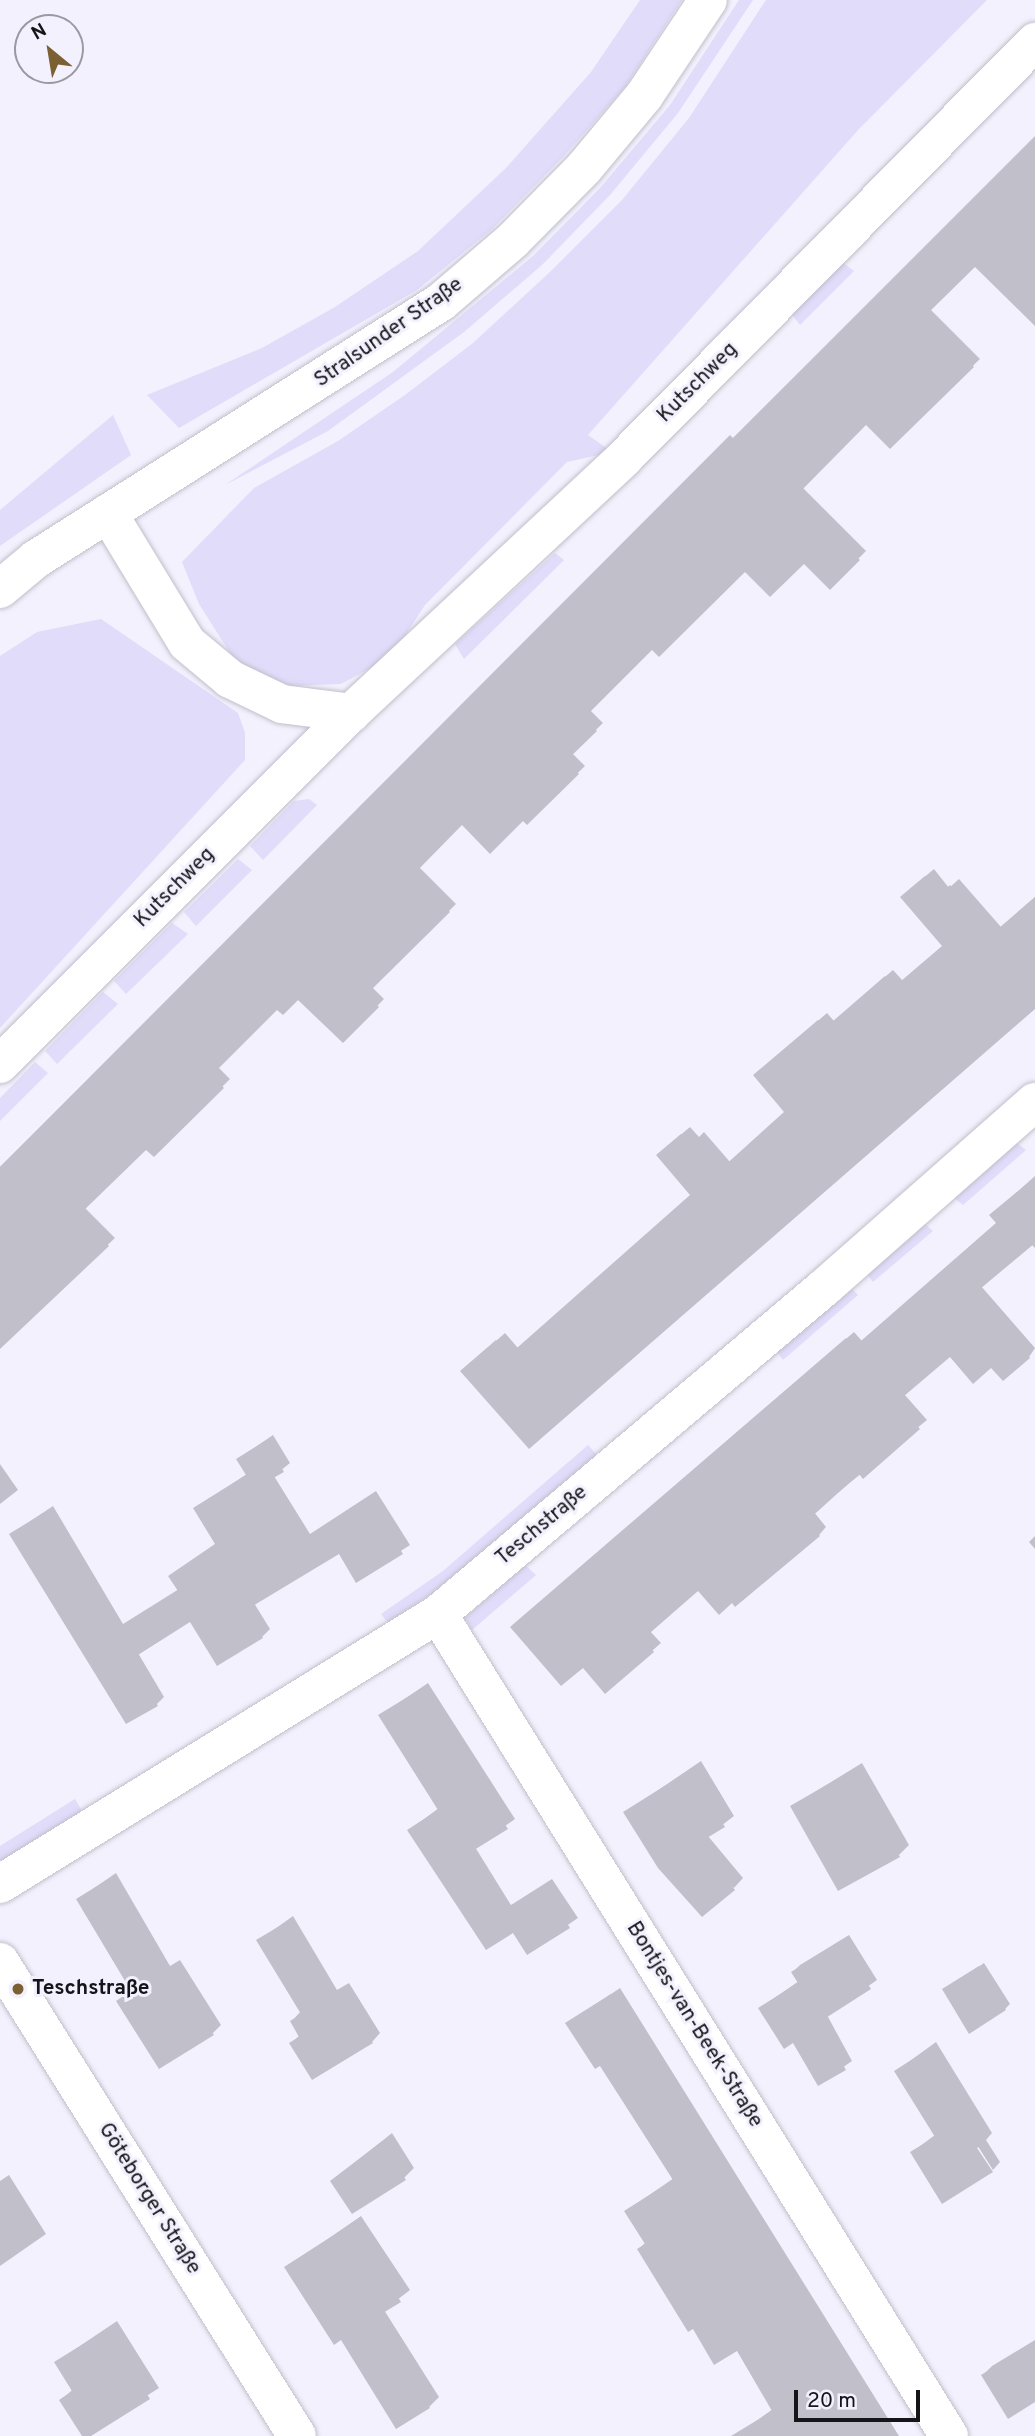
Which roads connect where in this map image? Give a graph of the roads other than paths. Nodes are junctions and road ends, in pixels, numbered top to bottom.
1 (708, 0) edge
2 (1035, 42) edge
3 (108, 513) junction
4 (0, 589) edge
5 (351, 713) junction
6 (0, 1064) edge
7 (1035, 1102) edge
8 (438, 1614) junction
9 (0, 1884) edge
10 (0, 1962) edge
11 (297, 2436) edge
12 (949, 2436) edge

1 - 3 street, Stralsunder Straße
2 - 5 street, Kutschweg
3 - 4 street, Stralsunder Straße
3 - 5 street
5 - 6 street, Kutschweg
7 - 8 street, Teschstraße
8 - 9 street, Teschstraße
8 - 12 street, Bontjes-van-Beek-Straße
10 - 11 street, Göteborger Straße

